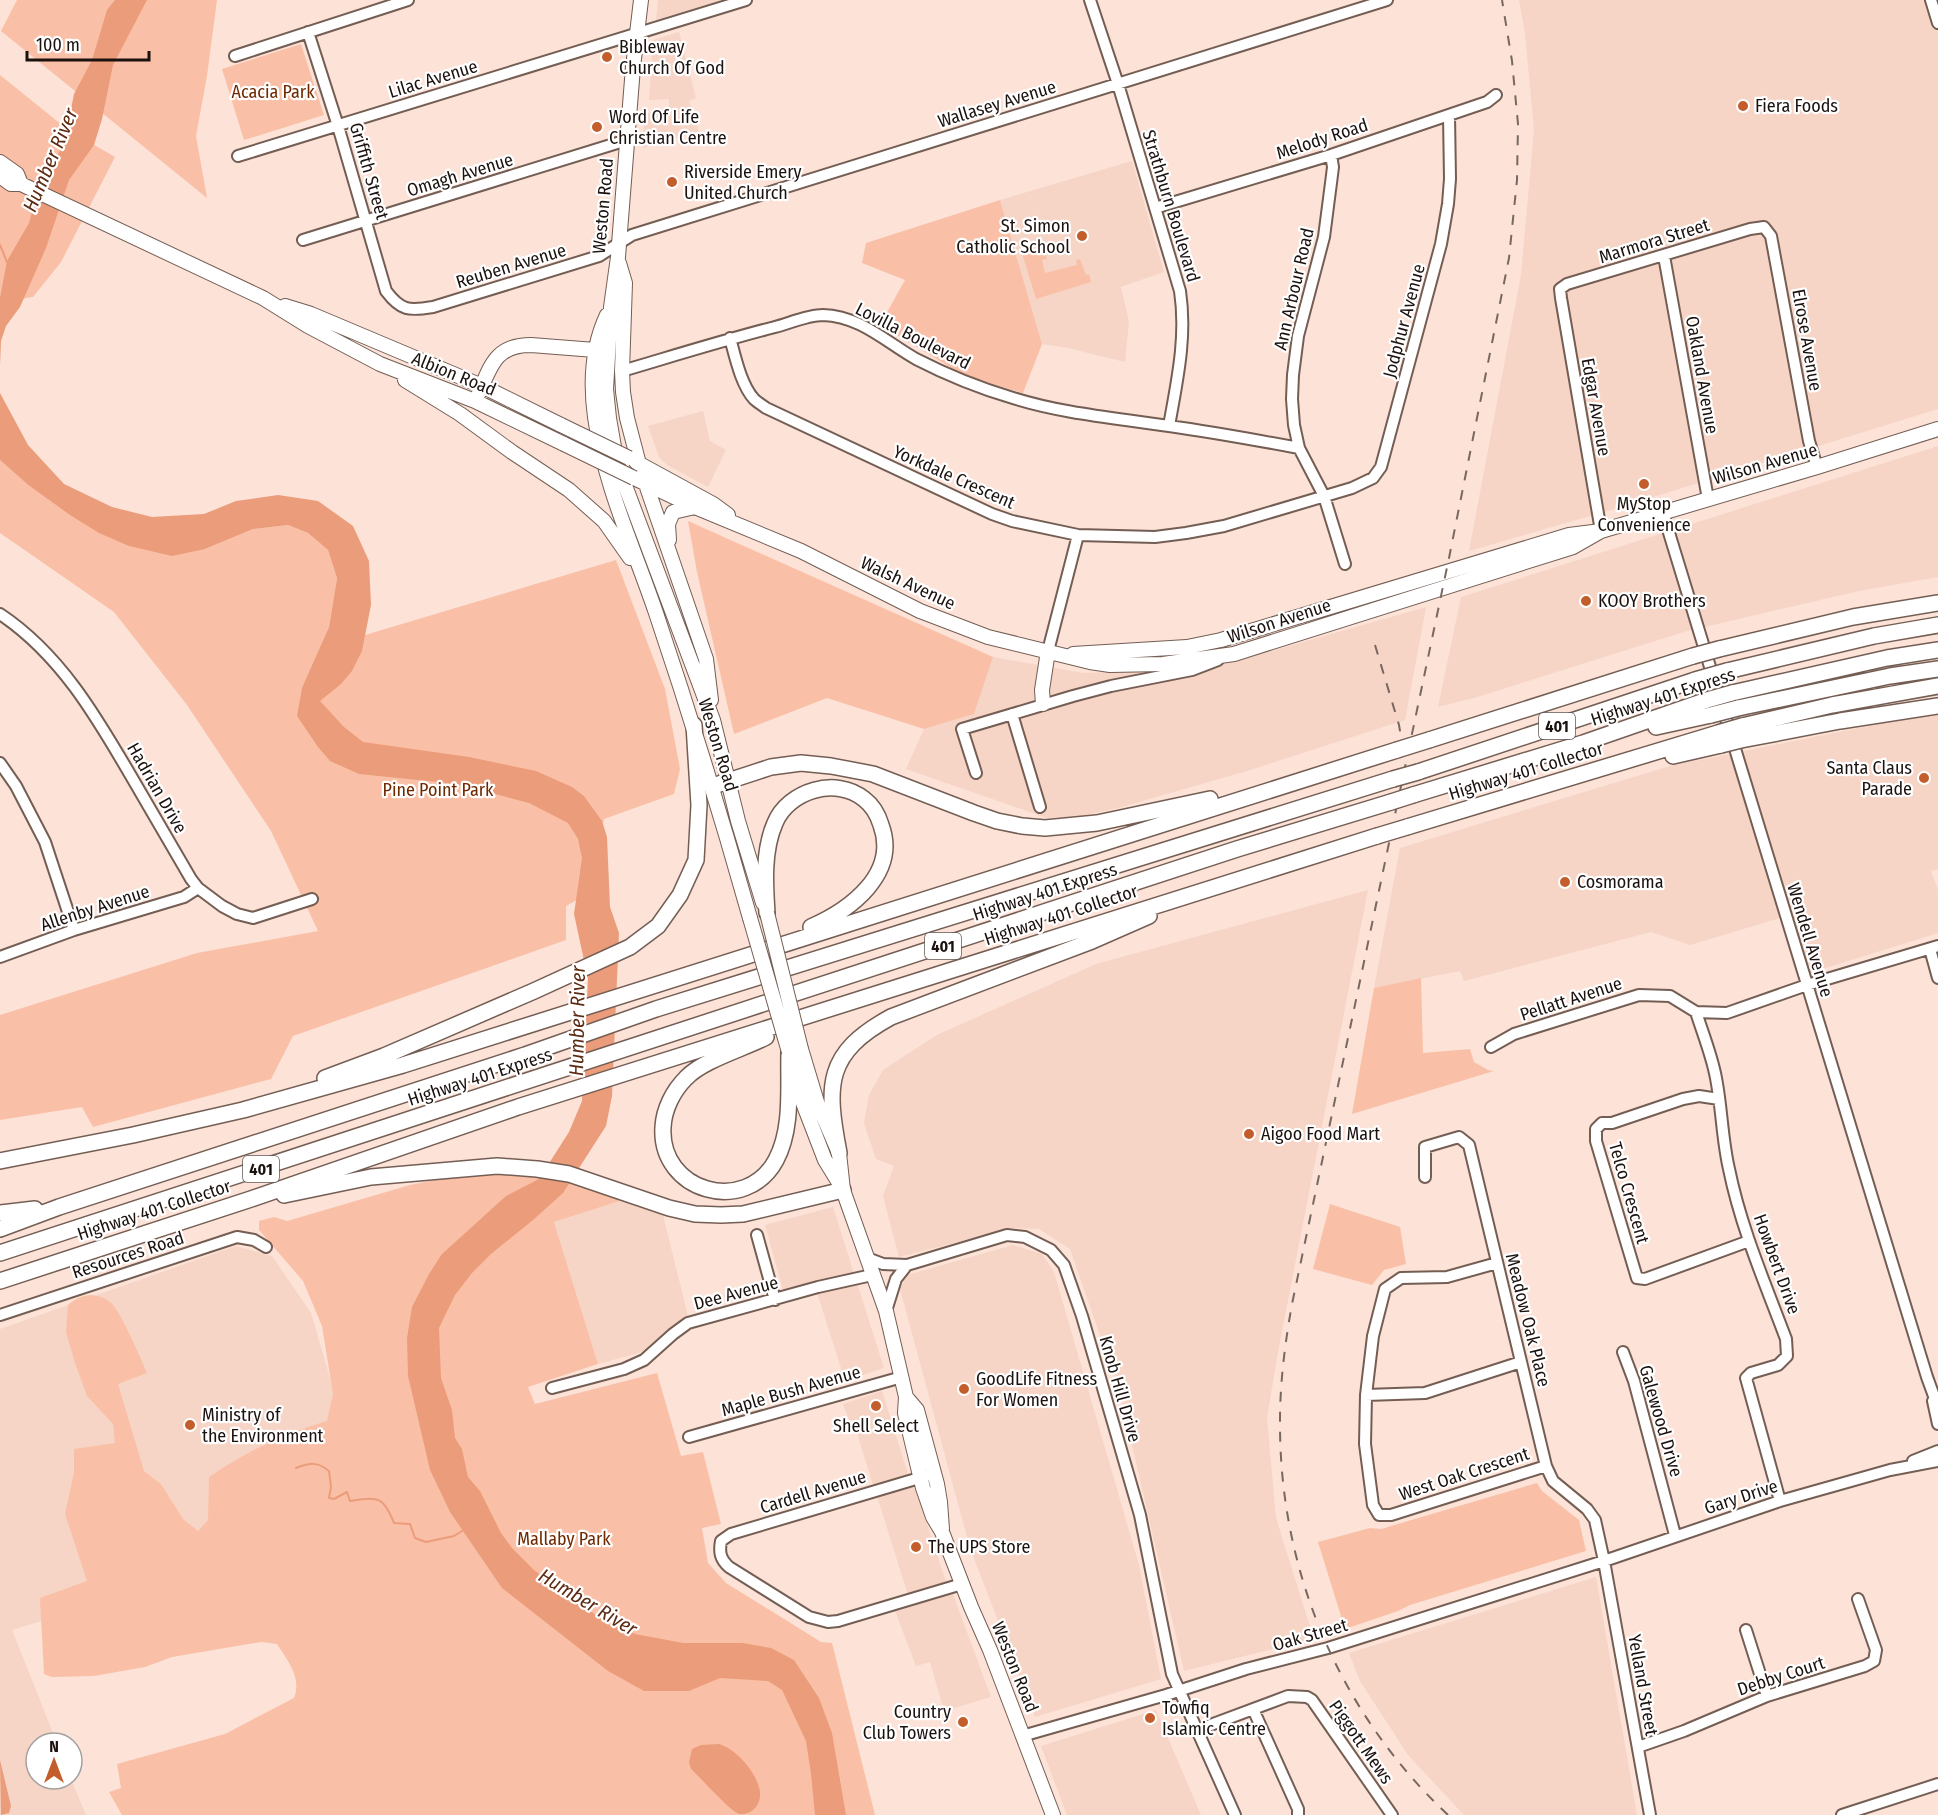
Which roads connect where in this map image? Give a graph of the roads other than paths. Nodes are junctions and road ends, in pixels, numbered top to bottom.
1 (408, 0) edge
2 (641, 0) edge
3 (746, 0) edge
4 (1090, 0) edge
5 (1387, 0) edge
6 (1931, 0) edge
7 (1938, 23) edge
8 (308, 32) junction
9 (637, 33) junction
10 (235, 56) dead end
11 (1118, 84) junction
12 (1496, 95) dead end
13 (1449, 115) junction
14 (338, 126) junction
15 (627, 140) junction
16 (1331, 155) junction
17 (238, 156) dead end
18 (0, 162) edge
19 (0, 176) edge
20 (21, 184) junction
21 (1155, 208) junction
22 (366, 221) junction
23 (1758, 227) joint
24 (303, 240) dead end
25 (618, 251) junction
26 (1664, 256) junction
27 (1560, 289) joint
28 (263, 298) junction
29 (611, 307) junction
30 (410, 311) joint
31 (730, 338) junction
32 (595, 350) junction
33 (380, 364) junction
34 (622, 371) junction
35 (482, 386) junction
36 (475, 401) junction
37 (1169, 426) junction
38 (1938, 429) edge
39 (1299, 448) junction
40 (634, 461) junction
41 (1816, 467) junction
42 (640, 480) junction
43 (1323, 496) junction
44 (1708, 499) junction
45 (695, 507) junction
46 (1663, 513) junction
47 (744, 527) junction
48 (1601, 531) junction
49 (1078, 535) junction
50 (670, 554) junction
51 (1345, 564) dead end
52 (1938, 603) edge
53 (653, 604) junction
54 (0, 614) edge
55 (1938, 625) edge
56 (1221, 640) joint
57 (1938, 650) edge
58 (1055, 653) junction
59 (1234, 654) junction
60 (1938, 669) edge
61 (1935, 686) edge
62 (1044, 704) junction
63 (1938, 706) edge
64 (1709, 708) junction
65 (1012, 714) junction
66 (713, 720) junction
67 (694, 725) junction
68 (1742, 733) junction
69 (0, 764) edge
70 (976, 773) dead end
71 (728, 780) junction
72 (1298, 780) junction
73 (713, 786) junction
74 (1040, 807) dead end
75 (1216, 886) junction
76 (198, 888) junction
77 (312, 899) dead end
78 (767, 913) junction
79 (74, 930) junction
80 (1934, 947) edge
81 (753, 953) junction
82 (0, 957) edge
83 (1938, 978) edge
84 (1806, 986) junction
85 (1696, 1012) junction
86 (803, 1018) junction
87 (1491, 1047) dead end
88 (795, 1050) junction
89 (1719, 1099) junction
90 (243, 1110) junction
91 (839, 1153) junction
92 (0, 1161) edge
93 (1425, 1177) dead end
94 (843, 1190) junction
95 (251, 1199) junction
96 (59, 1207) junction
97 (0, 1213) edge
98 (0, 1228) edge
99 (757, 1235) dead end
100 (1749, 1241) junction
101 (266, 1247) dead end
102 (0, 1253) edge
103 (867, 1258) junction
104 (1497, 1263) junction
105 (907, 1265) junction
106 (872, 1275) junction
107 (0, 1281) edge
108 (776, 1300) junction
109 (886, 1311) junction
110 (0, 1315) edge
111 (1623, 1352) dead end
112 (1521, 1362) junction
113 (902, 1377) junction
114 (1927, 1377) junction
115 (552, 1388) dead end
116 (1366, 1395) junction
117 (1938, 1407) edge
118 (1938, 1424) edge
119 (689, 1437) dead end
120 (1938, 1451) edge
121 (1938, 1461) edge
122 (1546, 1466) junction
123 (1890, 1470) junction
124 (927, 1475) junction
125 (1780, 1501) junction
126 (1675, 1535) junction
127 (1604, 1560) junction
128 (962, 1584) junction
129 (1858, 1599) dead end
130 (1746, 1630) dead end
131 (1180, 1690) junction
132 (1767, 1696) junction
133 (1253, 1709) junction
134 (1197, 1730) junction
135 (1022, 1736) junction
136 (1638, 1747) junction
137 (1938, 1784) edge
138 (1053, 1815) edge
139 (1235, 1815) edge
140 (1298, 1815) edge
141 (1392, 1815) edge
142 (1650, 1815) edge
143 (1842, 1815) edge

1 - 8 street
2 - 9 main road, Weston Road
3 - 9 street, Lilac Avenue
4 - 11 street, Strathburn Boulevard
5 - 11 street, Wallasey Avenue
6 - 7 street
8 - 10 street
8 - 14 street, Griffith Street
9 - 14 street, Lilac Avenue
9 - 15 main road, Weston Road
11 - 21 street, Strathburn Boulevard
11 - 25 street, Wallasey Avenue
12 - 13 street, Melody Road
13 - 16 street, Melody Road
13 - 43 street, Jodphur Avenue
14 - 17 street, Lilac Avenue
14 - 22 street, Griffith Street
15 - 22 street, Omagh Avenue
15 - 25 main road, Weston Road
16 - 21 street, Melody Road
16 - 39 street, Ann Arbour Road
18 - 20 main road, Albion Road
19 - 20 main road, Albion Road
20 - 28 main road, Albion Road
21 - 37 street, Strathburn Boulevard
22 - 24 street, Omagh Avenue
22 - 30 street, Griffith Street
23 - 26 street, Marmora Street
23 - 41 street, Elrose Avenue
25 - 29 main road, Weston Road
25 - 30 street, Reuben Avenue
25 - 34 main road
26 - 27 street, Marmora Street
26 - 44 street, Oakland Avenue
27 - 48 street, Edgar Avenue
28 - 33 main road, Albion Road
28 - 35 main road, Albion Road
29 - 32 main road, Weston Road
29 - 66 main road, Weston Road
31 - 34 street, Lovilla Boulevard
31 - 37 street, Lovilla Boulevard
31 - 49 street, Yorkdale Crescent
32 - 35 main road
32 - 53 main road, Weston Road
33 - 36 main road, Albion Road
33 - 53 main road
34 - 40 main road
35 - 36 main road
35 - 40 main road, Albion Road, bridge
36 - 42 main road, Albion Road, bridge
37 - 39 street, Lovilla Boulevard
38 - 41 main road, Wilson Avenue
39 - 43 street, Ann Arbour Road
40 - 42 main road
40 - 47 main road, Walsh Avenue
41 - 44 main road, Wilson Avenue
42 - 45 main road, Walsh Avenue
42 - 50 main road
43 - 49 street, Yorkdale Crescent
43 - 51 street, Ann Arbour Road
44 - 46 main road, Wilson Avenue
45 - 47 main road, Walsh Avenue
45 - 50 main road
46 - 48 main road, Wilson Avenue
46 - 84 street, Wendell Avenue
47 - 58 main road, Walsh Avenue
48 - 56 main road, Wilson Avenue
48 - 59 main road, Wilson Avenue
49 - 58 street
50 - 66 main road
52 - 72 highway, 401, bridge
53 - 67 main road, Weston Road
54 - 76 street, Hadrian Drive
55 - 96 highway, Highway 401 Express / 401, bridge
56 - 58 main road, Walsh Avenue
57 - 64 highway, Highway 401 Express, bridge
58 - 59 main road, Walsh Avenue
58 - 62 main road
59 - 62 street, Wilson Avenue
60 - 64 highway, bridge
61 - 68 highway
62 - 65 street, Wilson Avenue
63 - 68 highway
64 - 102 highway, Highway 401 Express / 401, bridge
65 - 70 street, Wilson Avenue
65 - 74 street
66 - 71 main road, Weston Road
67 - 73 main road, Weston Road
67 - 90 highway
68 - 75 highway, Highway 401 Collector / 401, bridge
69 - 79 street
71 - 72 highway
71 - 73 highway
71 - 78 main road, Weston Road
72 - 81 highway, 401
73 - 88 main road, Weston Road, bridge
75 - 86 highway, Highway 401 Collector / 401
75 - 91 highway
76 - 77 street, Hadrian Drive
76 - 79 street, Allenby Avenue
78 - 81 highway
78 - 88 main road, Weston Road, bridge
79 - 82 street, Allenby Avenue
80 - 83 street
80 - 84 street, Pellatt Avenue
81 - 90 highway, 401
84 - 85 street, Pellatt Avenue
84 - 114 street, Wendell Avenue
85 - 87 street, Pellatt Avenue
85 - 89 street, Howbert Drive
86 - 88 highway
86 - 95 highway, Highway 401 Collector / 401
88 - 91 main road, Weston Road
88 - 94 main road, Weston Road
89 - 100 street, Howbert Drive
89 - 100 street, Telco Crescent
90 - 92 highway, 401
91 - 94 main road, Weston Road
93 - 104 street, Meadow Oak Place
94 - 95 highway
94 - 103 main road, Weston Road
95 - 107 highway, Highway 401 Collector / 401
96 - 97 highway
96 - 98 highway, Highway 401 Express / 401
99 - 108 street
100 - 125 street, Howbert Drive
101 - 110 street, Resources Road
103 - 105 street, Knob Hill Drive
103 - 106 main road, Weston Road
104 - 112 street, Meadow Oak Place
104 - 116 street, West Oak Crescent
105 - 109 street
105 - 131 street, Knob Hill Drive
106 - 108 street, Dee Avenue
106 - 109 main road, Weston Road
108 - 115 street, Dee Avenue
109 - 113 main road, Weston Road
111 - 126 street, Galewood Drive
112 - 116 street
112 - 122 street, Meadow Oak Place
113 - 119 street, Maple Bush Avenue
113 - 124 main road, Weston Road
114 - 117 street, Wendell Avenue
114 - 118 street, Wendell Avenue
116 - 122 street, West Oak Crescent
120 - 123 street, Gary Drive
121 - 123 street, Gary Drive
122 - 127 street, Meadow Oak Place
123 - 125 street, Gary Drive
124 - 128 main road, Weston Road
124 - 128 street, Cardell Avenue
125 - 126 street, Gary Drive
126 - 127 street, Gary Drive
127 - 131 street, Oak Street
127 - 136 street, Yelland Street
128 - 135 main road, Weston Road
129 - 132 street, Debby Court
130 - 132 street
131 - 134 street
131 - 135 street, Oak Street
132 - 136 street, Debby Court
133 - 134 street, Piggott Mews
133 - 140 street
133 - 141 street, Piggott Mews
134 - 139 street
135 - 138 main road, Weston Road
136 - 142 street, Yelland Street
137 - 143 street

